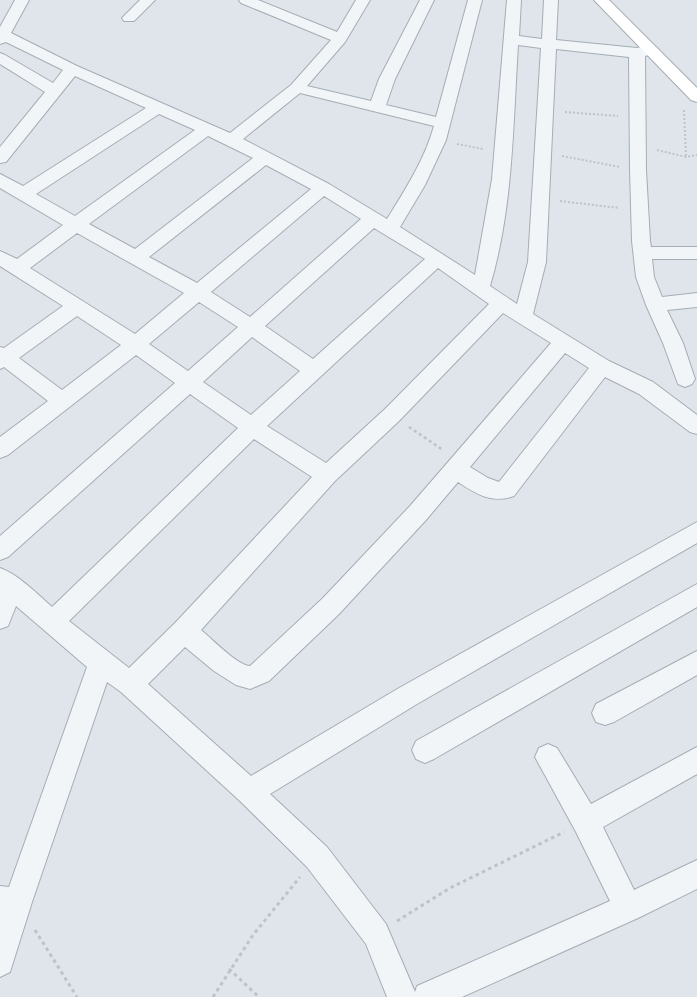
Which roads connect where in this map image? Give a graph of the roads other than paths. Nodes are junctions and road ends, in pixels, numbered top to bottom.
1 (22, 0) edge
2 (148, 0) edge
3 (246, 0) edge
4 (362, 0) edge
5 (427, 0) edge
6 (476, 0) edge
7 (514, 0) edge
8 (551, 0) edge
9 (601, 0) edge
10 (129, 18) dead end
11 (1, 36) edge
12 (340, 39) junction
13 (511, 40) junction
14 (548, 44) junction
15 (644, 51) junction
16 (0, 58) edge
17 (72, 69) junction
18 (297, 88) junction
19 (54, 90) junction
20 (697, 97) edge
21 (158, 107) junction
22 (377, 107) junction
23 (442, 123) junction
24 (208, 128) junction
25 (232, 140) junction
26 (265, 156) junction
27 (0, 158) edge
28 (0, 180) edge
29 (323, 188) junction
30 (23, 194) junction
31 (374, 218) junction
32 (78, 225) junction
33 (390, 228) junction
34 (642, 253) junction
35 (697, 253) edge
36 (0, 256) edge
37 (135, 258) junction
38 (437, 258) junction
39 (17, 268) junction
40 (480, 288) junction
41 (197, 292) junction
42 (697, 300) edge
43 (501, 303) junction
44 (655, 305) junction
45 (77, 306) junction
46 (523, 315) junction
47 (254, 327) junction
48 (564, 341) junction
49 (135, 345) junction
50 (2, 358) edge
51 (602, 366) junction
52 (315, 371) junction
53 (691, 378) edge
54 (189, 382) junction
55 (646, 388) junction
56 (62, 401) junction
57 (697, 426) edge
58 (252, 427) junction
59 (0, 449) edge
60 (458, 466) junction
61 (327, 475) junction
62 (697, 532) edge
63 (0, 550) edge
64 (6, 583) edge
65 (697, 595) edge
66 (0, 618) edge
67 (52, 622) junction
68 (184, 631) junction
69 (697, 662) edge
70 (101, 663) junction
71 (130, 684) junction
72 (604, 713) dead end
73 (424, 750) dead end
74 (548, 757) dead end
75 (697, 760) edge
76 (249, 792) junction
77 (586, 822) junction
78 (697, 874) edge
79 (9, 901) edge
80 (628, 908) junction
81 (0, 962) edge
82 (404, 996) edge

1 - 11 street
2 - 10 street
3 - 12 street
4 - 12 street
5 - 22 street
6 - 23 street
7 - 13 street
8 - 14 street
9 - 15 main road
11 - 17 street
12 - 18 street
13 - 14 street
13 - 40 street
14 - 15 street
14 - 46 street
15 - 20 main road
15 - 34 street
16 - 19 street
17 - 19 street
17 - 21 street
18 - 22 street
18 - 25 street
19 - 27 street
21 - 24 street
21 - 30 street
22 - 23 street
23 - 33 street
24 - 25 street
24 - 32 street
25 - 26 street
26 - 29 street
26 - 37 street
28 - 30 street
29 - 31 street
29 - 41 street
30 - 32 street
31 - 33 street
31 - 47 street
32 - 37 street
32 - 39 street
33 - 38 street
34 - 35 street
34 - 44 street
36 - 39 street
37 - 41 street
38 - 40 street
38 - 52 street
39 - 45 street
40 - 43 street
41 - 47 street
41 - 49 street
42 - 44 street
43 - 46 street
43 - 61 street
44 - 53 street
45 - 49 street
45 - 50 street
46 - 48 street
47 - 52 street
47 - 54 street
48 - 51 street
48 - 60 street
49 - 54 street
49 - 56 street
50 - 56 street
51 - 55 street
51 - 60 street
52 - 58 street
53 - 55 street
54 - 58 street
54 - 63 street
55 - 57 street
56 - 59 street
58 - 61 street
58 - 67 street
60 - 68 street
61 - 68 street
62 - 76 street
64 - 66 street
64 - 67 street
65 - 73 street
67 - 70 street
68 - 71 street
69 - 72 street
70 - 71 street
70 - 79 street
71 - 76 street
74 - 77 street
75 - 77 street
76 - 82 street
77 - 80 street
78 - 80 street
79 - 81 street
80 - 82 street

